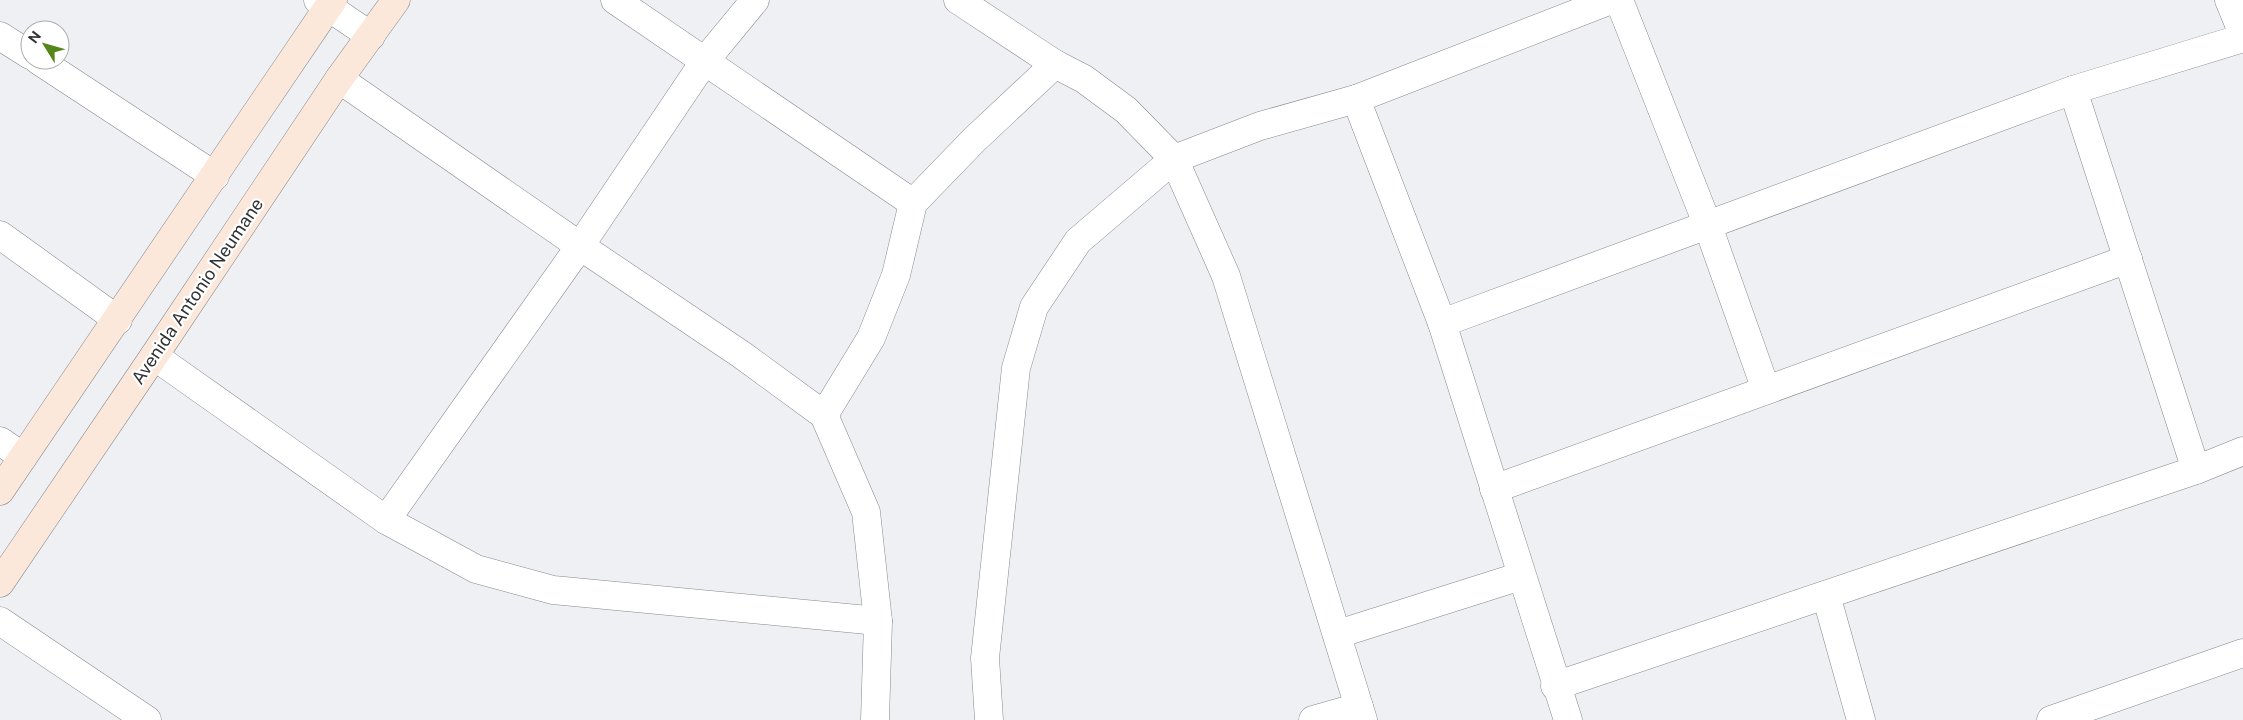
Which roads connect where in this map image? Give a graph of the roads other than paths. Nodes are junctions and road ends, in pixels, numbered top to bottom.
1 (396, 0) edge
2 (614, 0) edge
3 (755, 0) edge
4 (958, 0) edge
5 (1611, 0) edge
6 (1619, 0) edge
7 (2229, 0) edge
8 (327, 2) edge
9 (0, 36) edge
10 (371, 36) junction
11 (2243, 36) edge
12 (20, 49) edge
13 (704, 62) junction
14 (1055, 64) junction
15 (53, 70) edge
16 (339, 78) junction
17 (2073, 90) junction
18 (1356, 98) junction
19 (1174, 159) junction
20 (215, 176) junction
21 (913, 203) junction
22 (1708, 226) junction
23 (0, 235) edge
24 (580, 246) junction
25 (2128, 259) junction
26 (118, 320) junction
27 (1442, 323) junction
28 (154, 356) junction
29 (1766, 390) junction
30 (824, 415) junction
31 (0, 441) edge
32 (2243, 451) edge
33 (23, 457) junction
34 (2196, 470) junction
35 (1494, 489) junction
36 (0, 491) edge
37 (386, 520) junction
38 (1521, 576) junction
39 (0, 582) edge
40 (1826, 595) junction
41 (0, 621) edge
42 (878, 621) junction
43 (1338, 634) junction
44 (2243, 653) edge
45 (1556, 686) junction
46 (1361, 713) edge
47 (147, 720) edge
48 (875, 720) edge
49 (988, 720) edge
50 (1313, 720) edge
51 (1568, 720) edge
52 (1861, 720) edge
53 (2052, 720) edge

1 - 10 street, Avenida Antonio Neumane
2 - 13 street
3 - 13 street
4 - 14 street
5 - 18 street
6 - 22 street
7 - 11 street
8 - 10 street
8 - 20 street
9 - 12 street
10 - 16 street, Avenida Antonio Neumane
11 - 17 street
13 - 21 street
13 - 24 street
14 - 19 street
14 - 21 street
15 - 20 street
16 - 24 street
16 - 28 street, Avenida Antonio Neumane
17 - 22 street
17 - 25 street
18 - 19 street
18 - 27 street
19 - 43 street
19 - 49 street
20 - 26 street
21 - 30 street
22 - 27 street
22 - 29 street
23 - 26 street
24 - 30 street
24 - 37 street
25 - 29 street
25 - 34 street
26 - 33 street
27 - 35 street
28 - 37 street
28 - 39 street, Avenida Antonio Neumane
29 - 35 street
30 - 42 street
31 - 33 street
32 - 34 street
33 - 36 street
34 - 40 street
35 - 38 street
37 - 42 street
38 - 43 street
38 - 45 street
40 - 45 street
40 - 52 street
41 - 47 street
42 - 48 street
43 - 46 street
44 - 53 street
45 - 51 street
46 - 50 street

